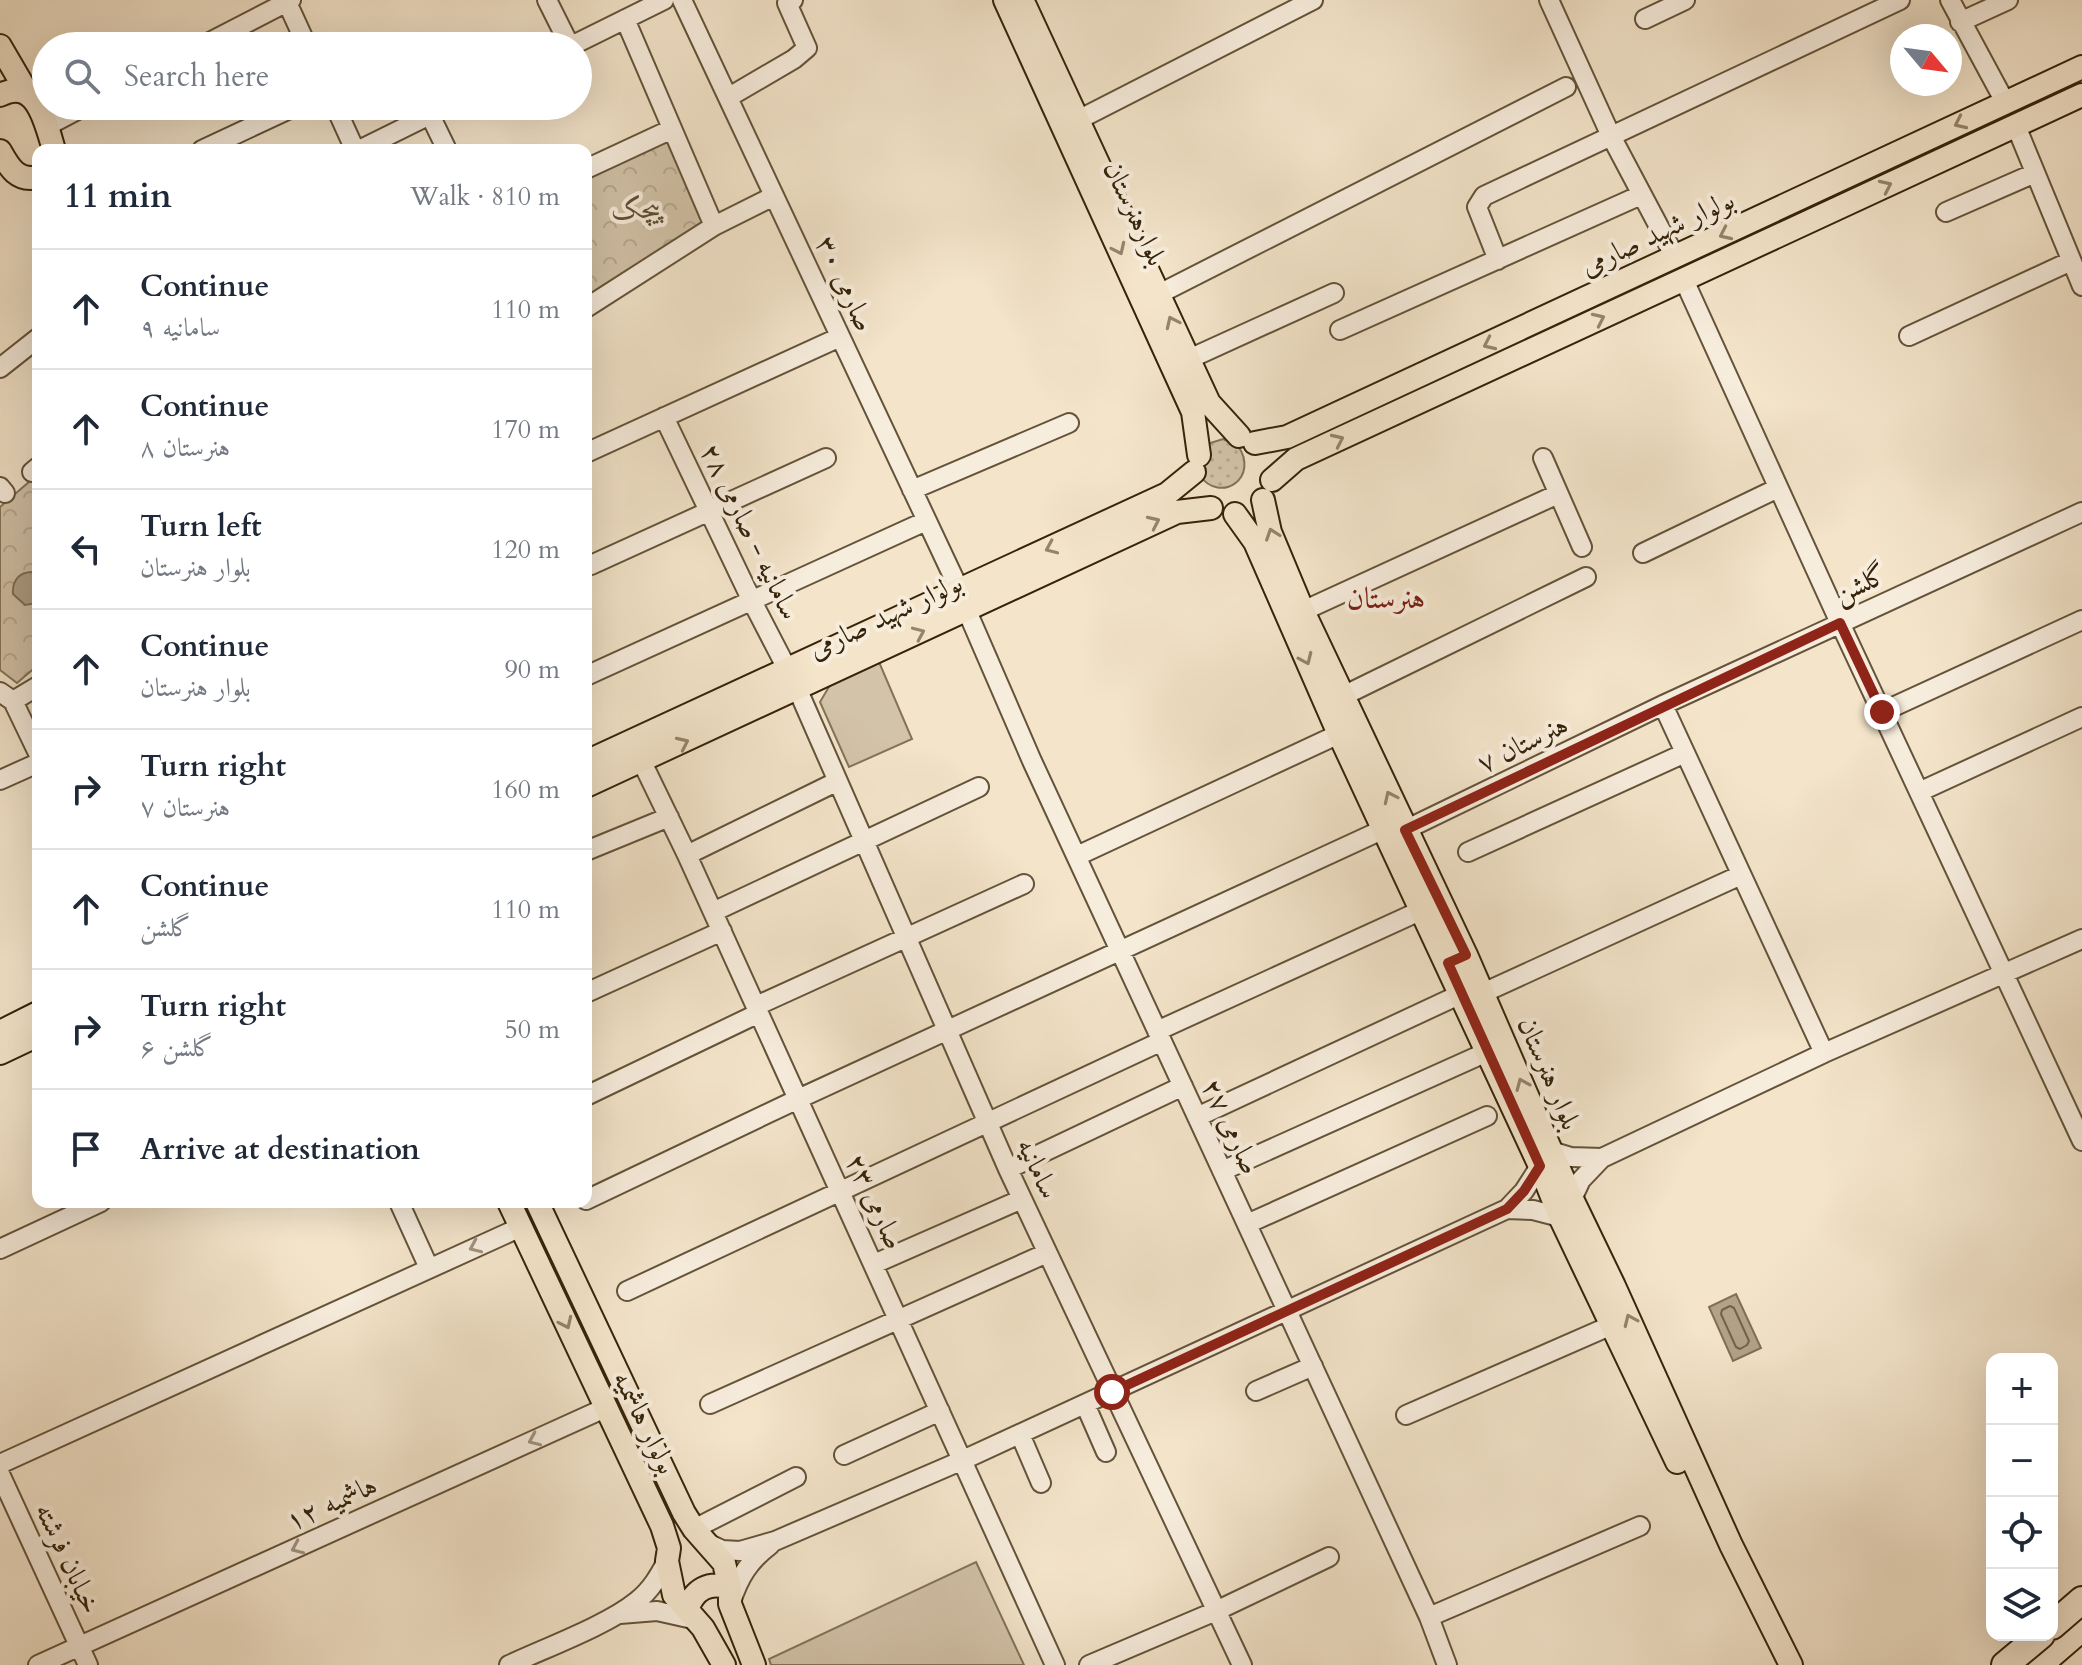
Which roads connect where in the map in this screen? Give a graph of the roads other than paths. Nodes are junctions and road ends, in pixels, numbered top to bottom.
1 (547, 0) edge
2 (679, 0) edge
3 (793, 0) edge
4 (1313, 0) edge
5 (1549, 0) edge
6 (1685, 0) edge
7 (1900, 0) edge
8 (1950, 0) edge
9 (2008, 0) edge
10 (288, 1) edge
11 (1021, 1) edge
12 (625, 19) junction
13 (1645, 19) dead end
14 (1960, 22) junction
15 (229, 32) edge
16 (301, 32) edge
17 (563, 32) edge
18 (592, 35) edge
19 (0, 46) edge
20 (2082, 67) edge
21 (1566, 87) dead end
22 (28, 94) junction
23 (0, 95) edge
24 (2082, 95) edge
25 (32, 97) edge
26 (729, 97) junction
27 (2005, 102) junction
28 (45, 120) edge
29 (58, 120) edge
30 (266, 120) edge
31 (341, 120) edge
32 (419, 120) edge
33 (432, 120) edge
34 (1078, 120) junction
35 (47, 126) junction
36 (2016, 126) junction
37 (672, 129) junction
38 (1611, 136) junction
39 (52, 144) edge
40 (215, 144) edge
41 (352, 144) edge
42 (368, 144) edge
43 (444, 144) edge
44 (3, 163) edge
45 (592, 166) edge
46 (2035, 173) junction
47 (1842, 179) junction
48 (32, 182) edge
49 (1641, 195) junction
50 (774, 196) junction
51 (1852, 202) junction
52 (1946, 212) dead end
53 (714, 226) junction
54 (1675, 257) junction
55 (1498, 260) junction
56 (2071, 261) junction
57 (1684, 280) junction
58 (2082, 286) edge
59 (1334, 293) dead end
60 (1159, 294) junction
61 (592, 304) edge
62 (1340, 330) dead end
63 (1909, 336) dead end
64 (840, 337) junction
65 (32, 343) edge
66 (1189, 359) junction
67 (0, 368) edge
68 (664, 417) junction
69 (1069, 423) dead end
70 (1247, 439) junction
71 (592, 450) edge
72 (826, 458) dead end
73 (1543, 458) dead end
74 (1196, 464) junction
75 (1778, 488) junction
76 (912, 490) junction
77 (1267, 490) junction
78 (1558, 494) junction
79 (1211, 508) junction
80 (709, 511) junction
81 (2082, 512) edge
82 (1235, 514) junction
83 (926, 521) junction
84 (1582, 547) dead end
85 (1643, 553) dead end
86 (592, 565) edge
87 (1586, 577) dead end
88 (959, 589) junction
89 (752, 601) junction
90 (967, 611) junction
91 (1303, 611) junction
92 (2082, 620) edge
93 (1840, 623) junction
94 (592, 667) edge
95 (792, 678) junction
96 (32, 688) edge
97 (7, 696) edge
98 (1343, 696) junction
99 (1663, 705) junction
100 (1882, 712) junction
101 (2082, 717) edge
102 (1339, 734) junction
103 (32, 742) edge
104 (1685, 753) junction
105 (592, 760) edge
106 (642, 762) junction
107 (32, 766) edge
108 (0, 780) edge
109 (836, 782) junction
110 (592, 783) edge
111 (979, 787) dead end
112 (1919, 792) junction
113 (669, 817) junction
114 (1394, 830) junction
115 (863, 842) junction
116 (592, 849) edge
117 (1468, 852) dead end
118 (687, 855) junction
119 (1077, 856) junction
120 (1741, 875) junction
121 (1024, 884) dead end
122 (1422, 910) junction
123 (713, 912) junction
124 (722, 931) junction
125 (906, 938) junction
126 (2082, 939) edge
127 (1120, 950) junction
128 (1457, 959) junction
129 (2003, 972) junction
130 (592, 990) edge
131 (1472, 994) junction
132 (757, 1009) junction
133 (32, 1016) edge
134 (947, 1030) junction
135 (0, 1032) edge
136 (1160, 1036) junction
137 (32, 1038) edge
138 (1487, 1052) junction
139 (0, 1053) edge
140 (1824, 1053) junction
141 (1183, 1086) junction
142 (592, 1093) edge
143 (798, 1099) junction
144 (2074, 1101) edge
145 (1487, 1116) dead end
146 (1197, 1117) junction
147 (987, 1122) junction
148 (2082, 1141) edge
149 (1602, 1158) junction
150 (1546, 1159) junction
151 (1008, 1169) junction
152 (1222, 1171) junction
153 (840, 1190) junction
154 (592, 1198) edge
155 (1022, 1199) junction
156 (88, 1208) edge
157 (402, 1208) edge
158 (512, 1208) edge
159 (540, 1208) edge
160 (1566, 1208) junction
161 (1507, 1209) junction
162 (1247, 1224) junction
163 (521, 1227) junction
164 (0, 1249) edge
165 (1047, 1253) junction
166 (874, 1264) junction
167 (429, 1268) junction
168 (573, 1280) junction
169 (550, 1290) junction
170 (1605, 1290) junction
171 (627, 1291) dead end
172 (1287, 1311) junction
173 (899, 1319) junction
174 (1612, 1325) junction
175 (1313, 1366) junction
176 (1256, 1391) dead end
177 (1112, 1392) junction
178 (710, 1404) dead end
179 (1085, 1404) junction
180 (605, 1408) junction
181 (940, 1411) junction
182 (1406, 1415) dead end
183 (1020, 1434) junction
184 (1106, 1452) dead end
185 (844, 1455) dead end
186 (963, 1460) junction
187 (0, 1464) edge
188 (0, 1474) edge
189 (796, 1477) dead end
190 (1041, 1483) dead end
191 (1640, 1526) dead end
192 (700, 1536) junction
193 (775, 1541) junction
194 (1329, 1557) dead end
195 (667, 1561) junction
196 (730, 1596) junction
197 (2082, 1600) edge
198 (2058, 1610) edge
199 (1216, 1611) junction
200 (617, 1614) junction
201 (692, 1615) junction
202 (1429, 1617) junction
203 (2058, 1621) edge
204 (2034, 1641) edge
205 (79, 1646) junction
206 (1444, 1664) edge
207 (38, 1665) edge
208 (88, 1665) edge
209 (509, 1665) edge
210 (724, 1665) edge
211 (754, 1665) edge
212 (1055, 1665) edge
213 (1089, 1665) edge
214 (1242, 1665) edge
215 (1775, 1665) edge
216 (1791, 1665) edge
217 (2005, 1665) edge

1 - 17 street
2 - 12 street
2 - 26 street, صارمی ۳۰
3 - 26 street
4 - 34 street
5 - 38 street
6 - 13 street
7 - 38 street
8 - 14 street
9 - 14 street
10 - 15 street
10 - 16 street
11 - 34 main road, بلوارهنرستان
11 -> 74 main road, بلوارهنرستان
12 - 18 street
12 - 37 street
14 - 27 street
19 - 22 main road
20 - 27 main road, بولوار شهید صارمی
21 - 60 street
22 - 23 main road
22 - 25 main road
24 - 36 main road, بولوار شهید صارمی
26 - 50 street, صارمی ۳۰
27 -> 47 main road, بولوار شهید صارمی
28 - 35 main road
29 - 35 street
30 - 40 street
31 - 41 street
32 - 42 street
33 - 43 street
34 - 60 main road, بلوارهنرستان
35 - 39 main road
36 - 46 street
51 -> 36 main road, بولوار شهید صارمی
37 - 45 street
37 - 53 street
38 - 49 street
38 - 55 street
44 - 48 main road
46 - 52 street
46 - 56 street
47 - 51 main road
47 -> 54 main road, بولوار شهید صارمی
49 - 54 street
49 - 55 street
50 - 53 street
50 - 64 street, صارمی ۳۰
51 - 57 main road, بولوار شهید صارمی
53 - 61 street
54 -> 70 main road, بولوار شهید صارمی
55 - 62 street
56 - 58 street
56 - 63 street
57 - 75 street
77 -> 57 main road, بولوار شهید صارمی
59 - 66 street
66 -> 60 main road, بلوارهنرستان
64 - 68 street
64 - 76 street, صارمی ۳۰
65 - 67 street
66 - 70 main road, بلوارهنرستان
68 - 71 street
68 - 80 street, سامانیه - صارمی ۲۸
69 - 76 street
70 - 74 main road
70 - 77 main road
72 - 80 street
73 - 78 street
74 - 79 main road
74 -> 88 main road, بولوار شهید صارمی
75 - 85 street
75 - 93 street
76 - 83 street, صارمی ۳۰
77 - 82 main road
91 -> 77 main road, بلوار هنرستان
78 - 84 street
78 - 91 street
79 - 82 main road
90 -> 79 main road, بولوار شهید صارمی
80 - 86 street
80 - 89 street, سامانیه - صارمی ۲۸
81 - 93 street, گلشن
82 -> 102 main road, بلوار هنرستان
83 - 88 street, صارمی ۳۰
83 - 89 street
87 - 98 street
88 - 95 main road, بولوار شهید صارمی
89 - 94 street
89 - 95 street, سامانیه - صارمی ۲۸
95 -> 90 main road, بولوار شهید صارمی
90 - 119 street, صارمی ۲۷
91 - 98 main road, بلوار هنرستان
92 - 100 street
93 - 99 street, گلشن
93 - 100 street
95 - 105 main road, بولوار شهید صارمی
106 -> 95 main road, بولوار شهید صارمی
95 - 109 street, سامانیه
96 - 97 street
97 - 103 street
114 -> 98 main road, بلوار هنرستان
99 - 104 street
99 - 114 street, هنرستان ۷
100 - 112 street
101 - 112 street
102 - 114 main road, بلوار هنرستان
102 - 119 street
104 - 117 street
104 - 120 street
106 - 110 main road, بولوار شهید صارمی
106 - 113 street, صارمی ۲۳
107 - 108 street
109 - 115 street, سامانیه
109 - 118 street
111 - 115 street
112 - 129 street
113 - 116 street
113 - 118 street, صارمی ۲۳
114 - 122 main road, بلوار هنرستان
114 - 127 street, هنرستان ۷
114 - 128 main road, بلوار هنرستان
115 - 123 street
115 - 125 street, سامانیه
118 - 123 street, صارمی ۲۳
119 - 127 street, صارمی ۲۷
120 - 131 street
120 - 140 street
121 - 125 street
122 - 128 main road, بلوار هنرستان
122 - 136 street
123 - 124 street, صارمی ۲۳
124 - 130 street
124 - 132 street, صارمی ۲۳
125 - 132 street
125 - 134 street, سامانیه
126 - 129 street
127 - 134 street, هنرستان ۷
127 - 136 street, صارمی ۲۷
128 - 131 main road, بلوار هنرستان
129 - 140 street
129 - 144 street
131 - 138 main road, بلوار هنرستان
131 - 146 street
150 -> 131 main road, بلوار هنرستان
132 - 142 street
132 - 143 street, صارمی ۲۳
133 - 135 main road
134 - 143 street, هنرستان ۷
134 - 147 street, سامانیه
136 - 141 street, صارمی ۲۷
136 - 147 street
137 - 139 main road
138 - 150 main road, بلوار هنرستان
138 - 152 street
140 - 149 street
141 - 146 street, صارمی ۲۷
141 - 151 street
143 - 153 street, صارمی ۲۳
143 - 154 street, هنرستان ۷
144 - 148 street
145 - 162 street
146 - 152 street, صارمی ۲۷
147 - 151 street, سامانیه
147 - 153 street
149 - 150 street
149 - 160 street
150 - 160 main road, بلوار هنرستان
150 - 161 street
151 - 155 street, سامانیه
152 - 162 street, صارمی ۲۷
153 - 166 street, صارمی ۲۳
153 - 171 street
155 - 165 street, سامانیه
155 - 166 street
156 - 164 street
157 - 167 street
158 - 163 main road, بولوار هاشمیه
159 - 168 main road, بولوار هاشمیه
160 - 161 street
160 - 170 main road, بلوار هنرستان
161 - 172 street
162 - 172 street, صارمی ۲۷
163 -> 167 street
163 - 169 main road, بولوار هاشمیه
165 - 173 street
165 - 177 street, سامانیه
166 - 173 street, صارمی ۲۳
167 - 187 street
168 - 169 main road
168 - 192 main road, بولوار هاشمیه
169 -> 180 main road, بولوار هاشمیه
170 - 174 main road, بلوار هنرستان
216 -> 170 main road, بلوار هنرستان
172 - 175 street, صارمی ۲۷
172 - 177 street
173 - 178 street
173 - 181 street, صارمی ۲۳
174 - 182 street
174 - 215 main road, بلوار هنرستان
175 - 176 street
175 - 202 street, صارمی ۲۷
177 - 179 street
177 - 199 street, سامانیه
179 - 183 street
179 - 184 street
180 - 195 main road, بولوار هاشمیه
180 -> 205 street, هاشمیه ۱۲
181 - 185 street
181 - 186 street, صارمی ۲۳
183 - 186 street
183 - 190 street
186 - 193 street
186 - 212 street, صارمی ۲۳
188 - 205 street, خیابان فرشته
189 - 192 street
191 - 202 street
192 - 193 street
192 - 196 main road, بولوار هاشمیه
193 - 196 street
194 - 199 street
195 - 200 street
195 - 201 main road, بولوار هاشمیه
196 - 201 main road
196 - 211 main road, بولوار هاشمیه
197 - 198 highway
197 - 203 highway
199 - 213 street
199 - 214 street, سامانیه
200 - 201 street
200 - 209 street
201 - 210 main road, بولوار هاشمیه
202 - 206 street, صارمی ۲۷
204 - 217 highway
205 - 207 street, هاشمیه ۱۲
205 - 208 street, خیابان فرشته

